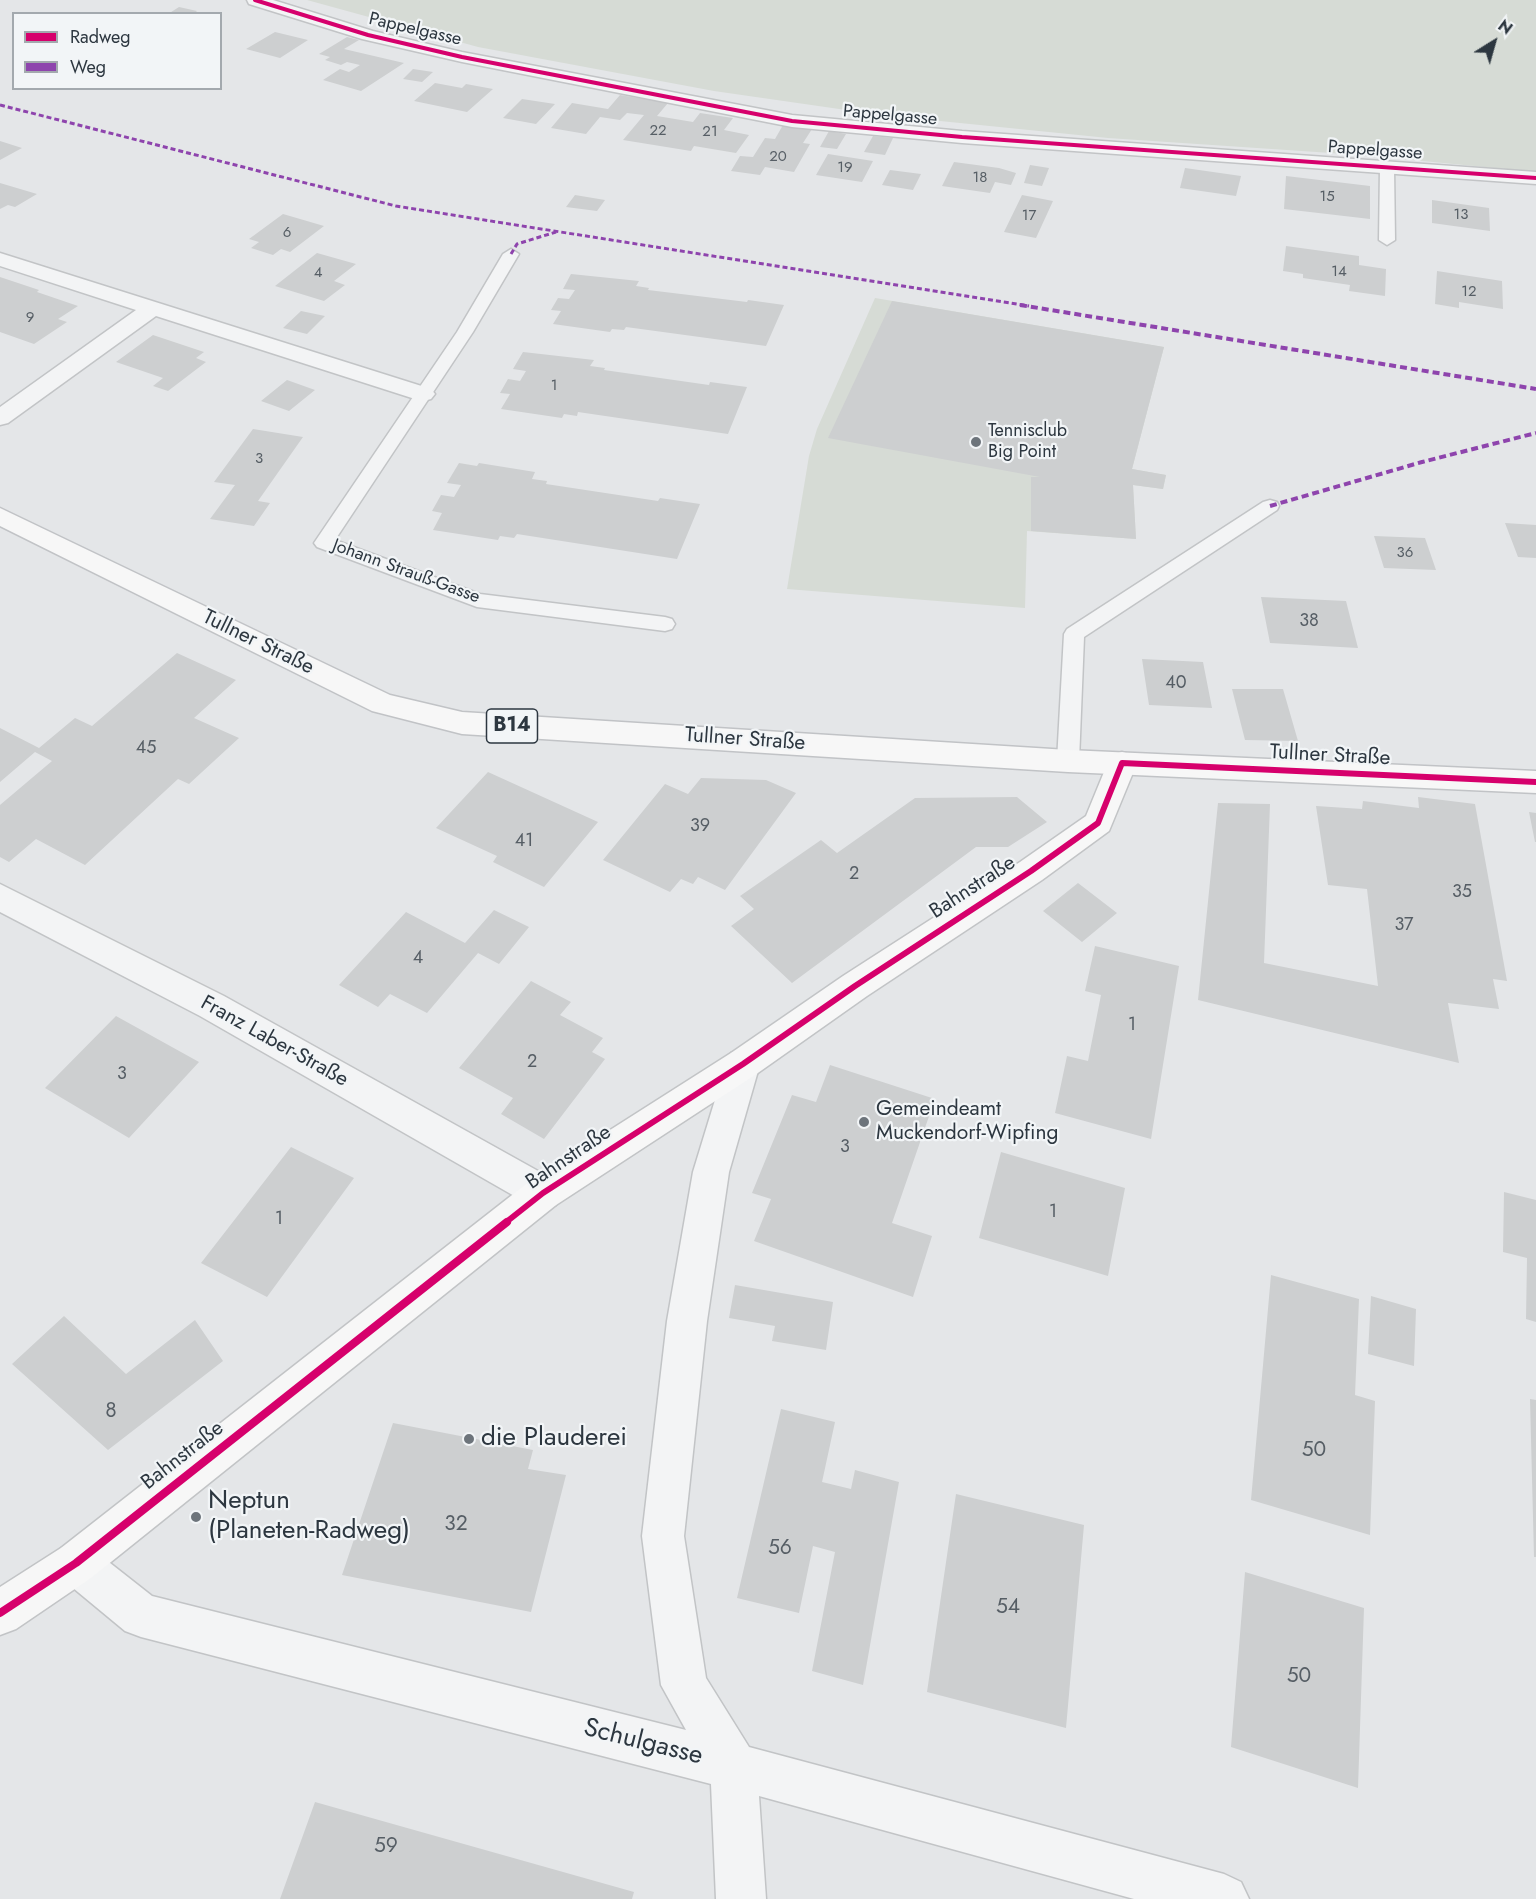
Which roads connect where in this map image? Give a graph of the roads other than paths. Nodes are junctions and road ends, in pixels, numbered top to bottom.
1 (255, 0) edge
2 (1387, 167) junction
3 (1536, 178) edge
4 (1387, 240) dead end
5 (511, 254) dead end
6 (0, 259) edge
7 (153, 308) junction
8 (423, 394) junction
9 (0, 418) edge
10 (1270, 506) dead end
11 (0, 516) edge
12 (665, 624) dead end
13 (1068, 761) junction
14 (1122, 763) junction
15 (1536, 782) edge
16 (0, 897) edge
17 (743, 1064) junction
18 (543, 1193) junction
19 (76, 1563) junction
20 (0, 1613) edge
21 (734, 1766) junction
22 (741, 1899) edge
23 (1224, 1899) edge

1 - 2 street, Pappelgasse
2 - 3 street, Pappelgasse
2 - 4 lane, Pappelgasse
5 - 8 lane, Johann Strauß-Gasse
6 - 7 street
7 - 8 street
7 - 9 street
8 - 12 lane, Johann Strauß-Gasse
10 - 13 lane
11 - 13 main road, Tullner Straße / B14
13 - 14 main road, Tullner Straße / B14
14 - 15 main road, Tullner Straße / B14
14 - 17 main road, Bahnstraße
16 - 18 street, Franz Laber-Straße
17 - 18 main road, Bahnstraße
17 - 21 street
18 - 19 main road, Bahnstraße
19 - 20 main road, Bahnstraße
19 - 21 street, Schulgasse
21 - 22 street
21 - 23 street, Schulgasse

